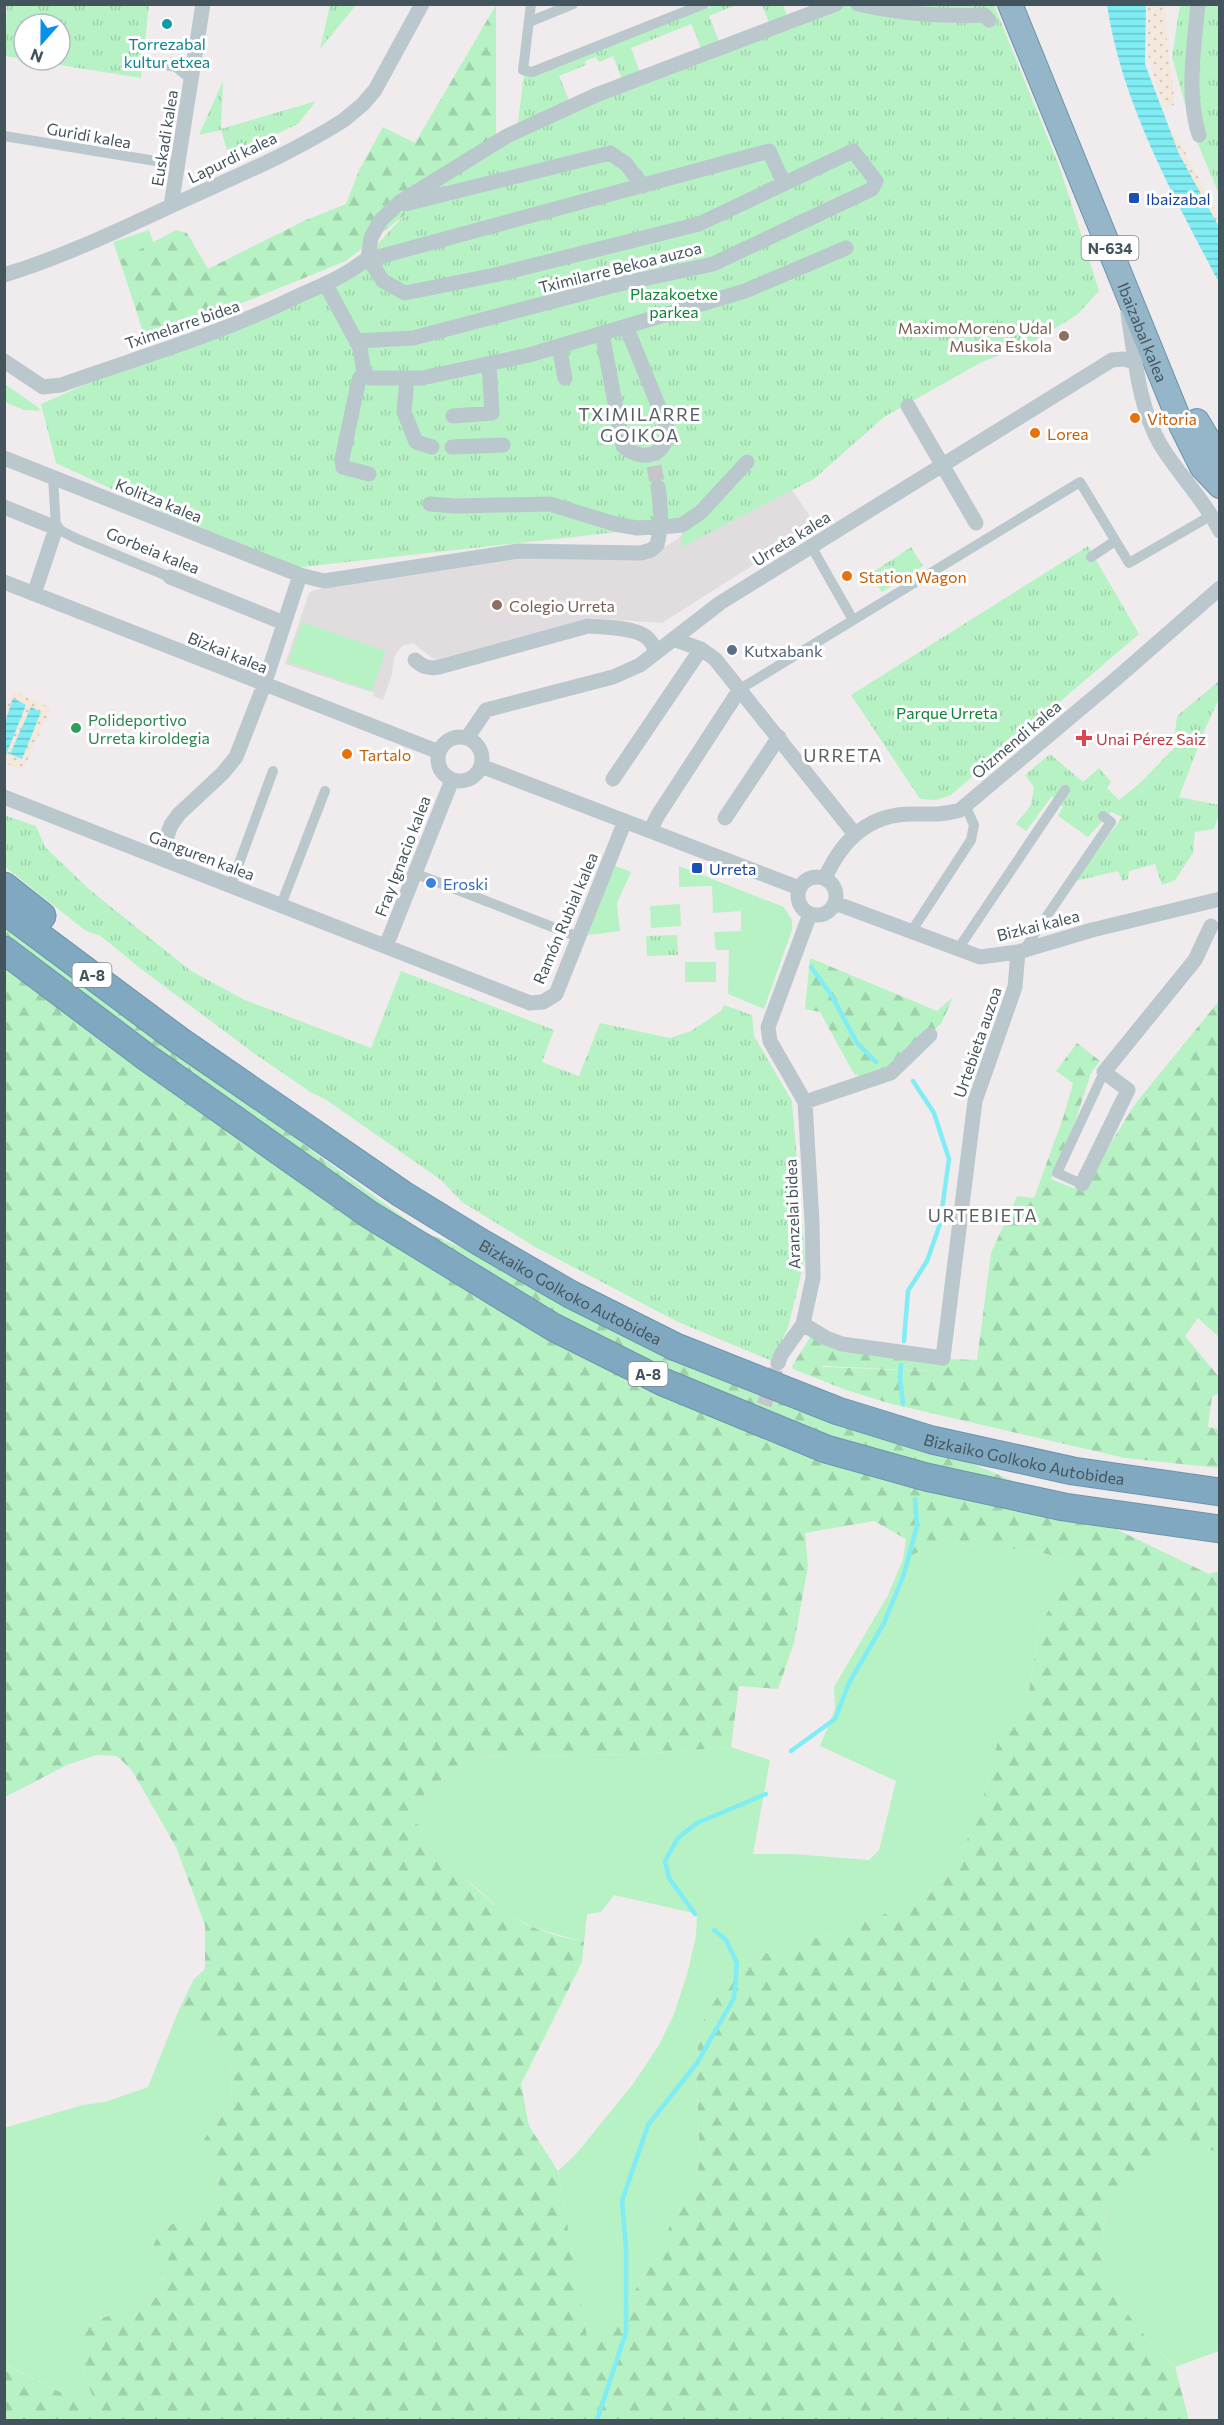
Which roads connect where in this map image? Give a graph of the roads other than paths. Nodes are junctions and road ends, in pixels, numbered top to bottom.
1 (203, 4) edge
2 (531, 4) edge
3 (573, 4) edge
4 (704, 4) edge
5 (836, 4) edge
6 (858, 4) edge
7 (1010, 4) edge
8 (1028, 4) edge
9 (1198, 4) edge
10 (420, 5) edge
11 (989, 20) dead end
12 (529, 22) junction
13 (143, 61) dead end
14 (191, 79) junction
15 (1199, 135) dead end
16 (4, 136) edge
17 (168, 163) dead end
18 (784, 184) junction
19 (643, 186) junction
20 (171, 206) junction
21 (395, 207) junction
22 (846, 248) dead end
23 (368, 258) junction
24 (4, 275) edge
25 (326, 285) junction
26 (1124, 285) junction
27 (626, 326) junction
28 (602, 333) junction
29 (356, 341) junction
30 (559, 346) junction
31 (4, 361) edge
32 (1135, 362) junction
33 (489, 364) junction
34 (364, 372) junction
35 (407, 378) junction
36 (566, 378) dead end
37 (908, 406) dead end
38 (453, 416) dead end
39 (503, 445) dead end
40 (432, 447) dead end
41 (452, 447) dead end
42 (4, 458) edge
43 (1220, 460) edge
44 (747, 462) dead end
45 (942, 466) junction
46 (369, 474) dead end
47 (52, 477) junction
48 (1220, 486) edge
49 (658, 487) tunnel mouth
50 (430, 504) dead end
51 (4, 507) edge
52 (1216, 511) edge
53 (976, 523) dead end
54 (56, 528) junction
55 (660, 528) junction
56 (1220, 531) edge
57 (1115, 541) junction
58 (811, 546) junction
59 (1091, 557) dead end
60 (300, 575) junction
61 (170, 577) joint
62 (4, 582) edge
63 (1220, 588) edge
64 (34, 594) junction
65 (853, 620) junction
66 (284, 622) junction
67 (673, 639) junction
68 (701, 649) junction
69 (657, 651) junction
70 (415, 660) dead end
71 (264, 685) junction
72 (740, 689) junction
73 (779, 737) junction
74 (467, 738) junction
75 (439, 752) junction
76 (481, 766) junction
77 (273, 771) dead end
78 (613, 779) dead end
79 (452, 780) junction
80 (1065, 790) dead end
81 (325, 791) dead end
82 (4, 797) edge
83 (965, 806) junction
84 (1103, 816) dead end
85 (724, 818) dead end
86 (625, 821) junction
87 (650, 831) junction
88 (854, 833) junction
89 (172, 862) junction
90 (414, 873) junction
91 (825, 878) junction
92 (231, 885) junction
93 (4, 886) edge
94 (799, 888) junction
95 (1220, 899) edge
96 (835, 903) junction
97 (281, 905) junction
98 (4, 910) edge
99 (810, 914) junction
100 (1211, 926) dead end
101 (910, 932) junction
102 (578, 938) junction
103 (386, 946) junction
104 (958, 949) junction
105 (4, 950) edge
106 (1020, 952) junction
107 (4, 967) edge
108 (930, 1035) dead end
109 (180, 1041) junction
110 (146, 1057) junction
111 (1104, 1072) junction
112 (805, 1102) junction
113 (1083, 1184) joint
114 (803, 1324) junction
115 (778, 1363) tunnel mouth
116 (1220, 1492) edge
117 (1220, 1529) edge

1 - 14 street, Euskadi kalea
2 - 12 street
3 - 12 street
4 - 12 street
5 - 21 street
6 - 11 street
7 - 26 highway, Ibaizabal kalea / N-634
8 - 43 highway, Ibaizabal kalea / N-634
9 - 15 street
10 - 20 street, Lapurdi kalea
13 - 14 street
14 - 20 street, Euskadi kalea
16 - 17 street, Guridi kalea
18 - 19 street
18 - 23 street, Tximilarre Bekoa auzoa
18 - 29 street, Tximilarre Bekoa auzoa
19 - 21 street
19 - 23 street
20 - 24 street, Lapurdi kalea
21 - 23 street
22 - 27 street
23 - 25 street, Tximelarre bidea
25 - 29 street
25 - 31 street, Tximelarre bidea
26 - 32 street
26 - 48 highway, Ibaizabal kalea / N-634
27 - 28 street
27 - 28 street
28 - 30 street
29 - 34 street
30 - 33 street
30 - 36 street
32 - 45 street, Urreta kalea
32 - 52 street
33 - 35 street
33 - 38 street
34 - 35 street
34 - 46 street
35 - 40 street
37 - 45 street
39 - 41 street
42 - 47 street, Kolitza kalea
44 - 55 street
45 - 53 street
45 - 58 street, Urreta kalea
47 - 54 street
47 - 60 street, Kolitza kalea
49 - 55 street
50 - 55 street
51 - 54 street
52 - 56 street
52 - 57 street
54 - 61 street, Gorbeia kalea
54 - 64 street
55 - 60 street, Kolitza kalea
57 - 59 street
57 - 65 street
58 - 65 street
58 - 67 street, Urreta kalea
60 - 66 street
61 - 66 street, Gorbeia kalea
62 - 64 street, Bizkai kalea
63 - 83 street, Oizmendi kalea
64 - 71 street, Bizkai kalea
65 - 72 street
66 - 71 street
67 - 68 street
67 - 69 street, Urreta kalea
68 - 72 street
68 - 78 street
69 - 70 street
69 - 74 street, Urreta kalea
71 - 75 street, Bizkai kalea
71 - 89 street
72 - 73 street
72 - 87 street
73 - 85 street
73 - 88 street
74 - 75 street
74 - 76 street
75 - 79 street
76 - 79 street
76 - 86 street
77 - 92 street
79 - 90 street, Fray Ignacio kalea
80 - 104 street
81 - 97 street
82 - 89 street, Ganguren kalea
83 - 88 street, Oizmendi kalea
83 - 101 street
84 - 106 street
86 - 87 street
86 - 102 street, Ramón Rubial kalea
87 - 94 street
88 - 91 street
89 - 92 street, Ganguren kalea
90 - 102 street
90 - 103 street, Fray Ignacio kalea
91 - 94 street
91 - 96 street
92 - 97 street, Ganguren kalea
93 - 109 highway
94 - 99 street
95 - 106 street, Bizkai kalea
96 - 99 street
96 - 101 street, Bizkai kalea
97 - 103 street, Ganguren kalea
98 - 109 highway, Bizkaiko Golkoko Autobidea / A-8
99 - 112 street, Aranzelai bidea
100 - 111 street
101 - 104 street, Bizkai kalea
102 - 103 street, Ramón Rubial kalea
104 - 106 street, Bizkai kalea
105 - 110 highway, A-8
106 - 114 street, Urtebieta auzoa
107 - 110 highway
108 - 112 street
109 - 116 highway, Bizkaiko Golkoko Autobidea / A-8
110 - 117 highway, A-8
111 - 113 street
111 - 113 street
112 - 114 street, Aranzelai bidea
114 - 115 street, Aranzelai bidea

